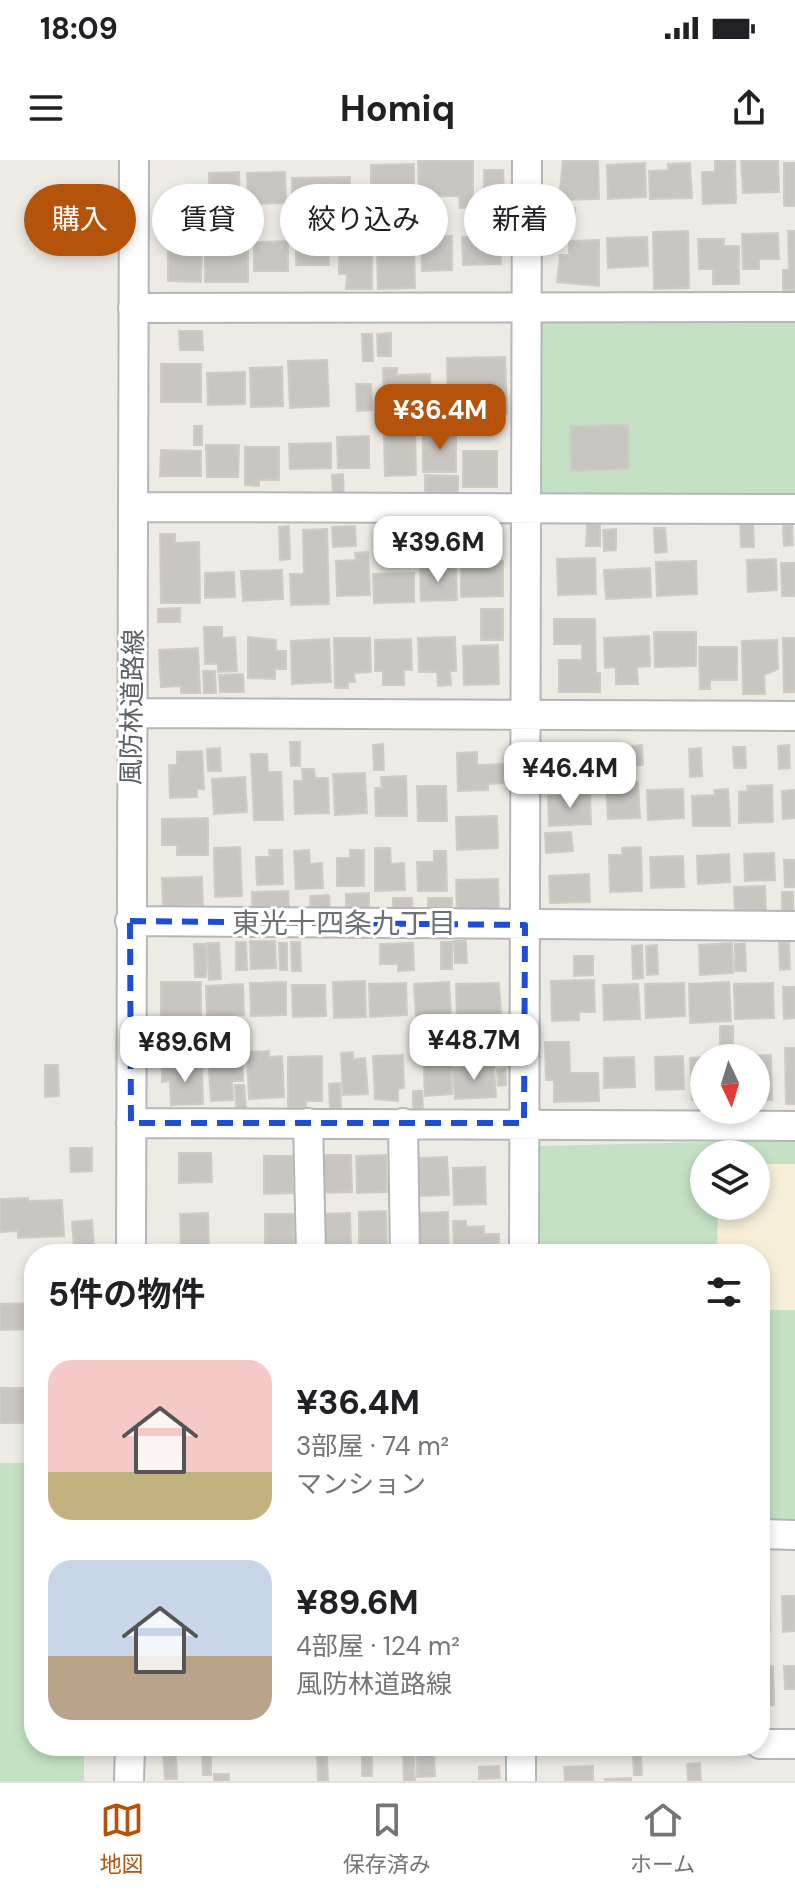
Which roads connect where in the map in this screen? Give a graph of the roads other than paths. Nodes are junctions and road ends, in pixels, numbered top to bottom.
1 (134, 160) edge
2 (527, 160) edge
3 (526, 307) junction
4 (795, 307) edge
5 (133, 308) junction
6 (134, 507) junction
7 (527, 508) junction
8 (795, 509) edge
9 (132, 713) junction
10 (527, 716) junction
11 (795, 716) edge
12 (130, 921) junction
13 (525, 925) junction
14 (795, 926) edge
15 (131, 1123) junction
16 (308, 1123) junction
17 (403, 1123) junction
18 (524, 1123) junction
19 (795, 1126) edge
20 (131, 1244) edge
21 (311, 1244) edge
22 (405, 1244) edge
23 (524, 1244) edge
24 (770, 1534) edge
25 (795, 1535) edge
26 (770, 1744) edge
27 (795, 1744) edge
28 (130, 1756) edge
29 (521, 1756) edge
30 (129, 1781) edge
31 (521, 1781) edge

1 - 5 street, 風防林道路線
2 - 3 street
3 - 4 street
3 - 5 street
3 - 7 street
5 - 6 street, 風防林道路線
6 - 7 street
6 - 9 street, 風防林道路線
7 - 8 street
7 - 10 street
9 - 10 street
9 - 12 street, 風防林道路線
10 - 11 street
10 - 13 street
12 - 13 street
12 - 15 street, 風防林道路線
13 - 14 street
13 - 18 street
15 - 16 street
15 - 20 street, 風防林道路線
16 - 17 street
16 - 21 street
17 - 18 street
17 - 22 street
18 - 19 street
18 - 23 street
24 - 25 street
26 - 27 street
28 - 30 street
29 - 31 street

